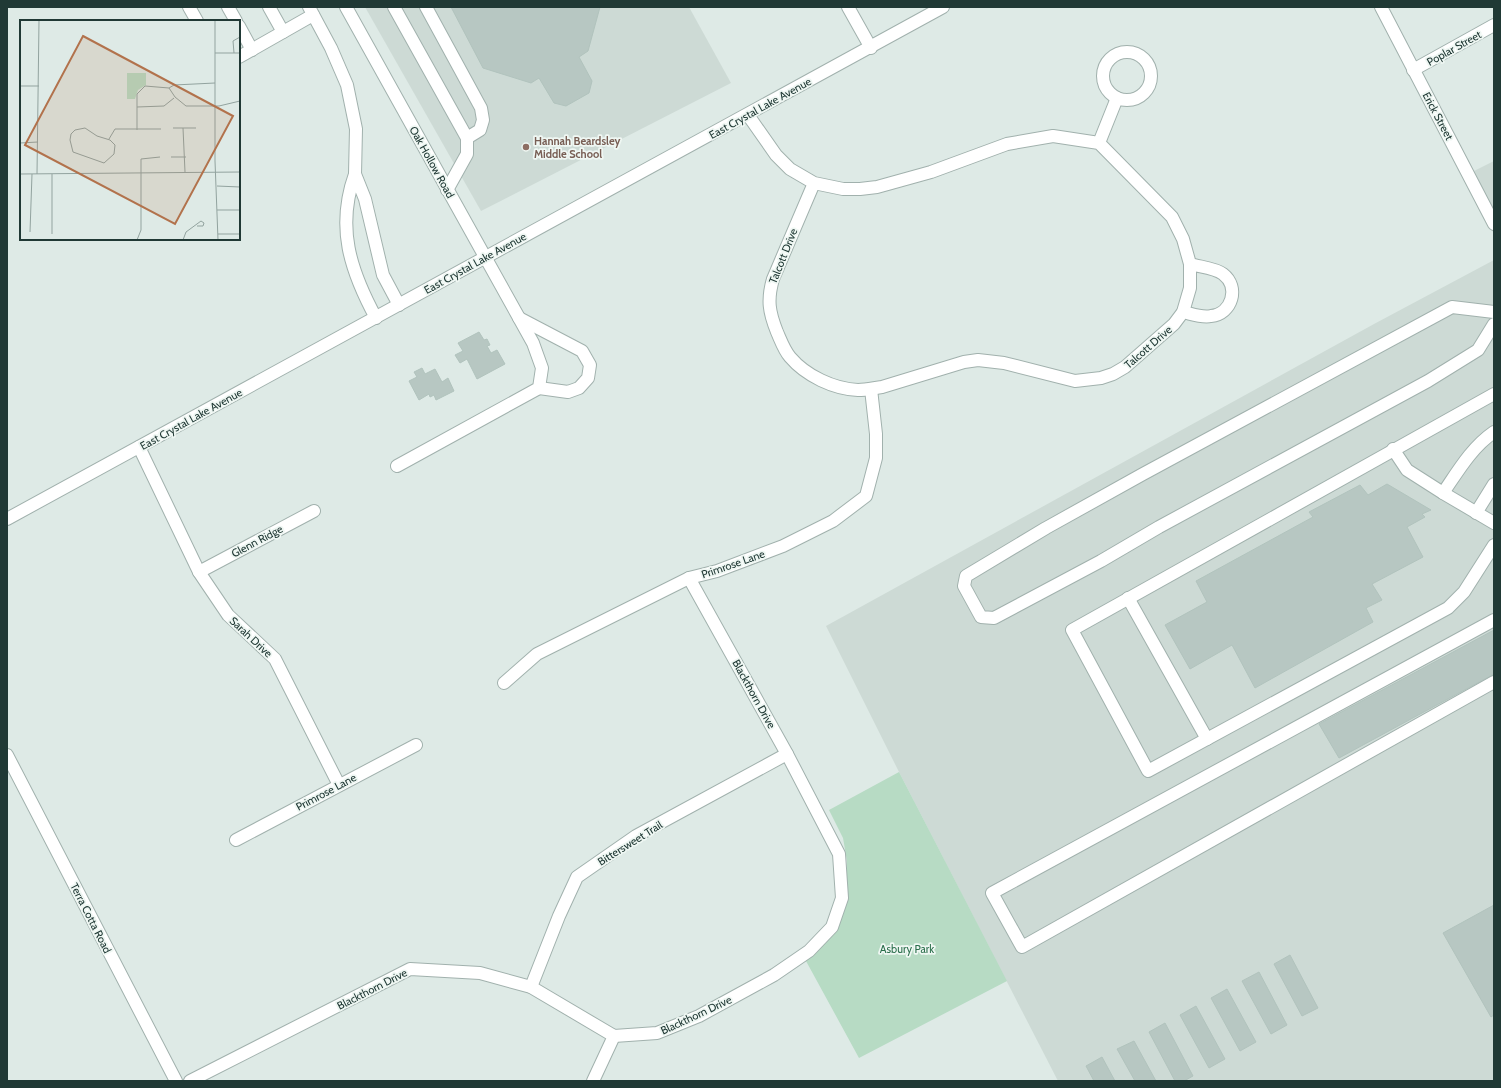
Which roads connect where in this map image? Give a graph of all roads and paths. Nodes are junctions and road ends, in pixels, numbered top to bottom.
1 (189, 7) edge
2 (228, 7) edge
3 (269, 7) edge
4 (346, 7) edge
5 (394, 7) edge
6 (426, 7) edge
7 (848, 7) edge
8 (943, 7) edge
9 (1381, 7) edge
10 (311, 11) edge
11 (196, 20) edge
12 (235, 20) edge
13 (1494, 25) edge
14 (240, 28) edge
15 (283, 32) junction
16 (871, 48) junction
17 (252, 50) junction
18 (240, 56) edge
19 (1413, 70) junction
20 (1116, 98) junction
21 (748, 115) junction
22 (467, 138) junction
23 (1099, 143) junction
24 (355, 174) junction
25 (814, 183) junction
26 (447, 190) junction
27 (1494, 224) edge
28 (485, 258) junction
29 (1190, 264) junction
30 (399, 305) junction
31 (1184, 312) junction
32 (1494, 312) edge
33 (518, 317) junction
34 (376, 318) junction
35 (1494, 324) edge
36 (539, 388) junction
37 (871, 388) junction
38 (1494, 394) edge
39 (1494, 432) edge
40 (139, 447) junction
41 (1393, 449) junction
42 (398, 466) dead end
43 (1494, 484) edge
44 (1443, 493) junction
45 (314, 511) dead end
46 (1476, 513) junction
47 (7, 519) edge
48 (1494, 523) edge
49 (1494, 545) edge
50 (200, 572) junction
51 (689, 578) junction
52 (1128, 598) junction
53 (1494, 620) edge
54 (1494, 682) edge
55 (504, 683) dead end
56 (1207, 739) junction
57 (416, 745) dead end
58 (7, 754) edge
59 (788, 754) junction
60 (339, 785) junction
61 (236, 840) dead end
62 (531, 987) junction
63 (614, 1036) junction
64 (176, 1081) edge
65 (190, 1081) edge
66 (593, 1081) edge

1 - 11 street
2 - 12 street
3 - 15 street
4 - 26 street, Oak Hollow Road
5 - 22 street
6 - 22 street
7 - 16 street
8 - 16 street, East Crystal Lake Avenue
9 - 19 street, Erick Street
10 - 15 street
10 - 24 street
13 - 19 street, Poplar Street
14 - 17 street
15 - 17 street
16 - 21 street, East Crystal Lake Avenue
17 - 18 street
19 - 27 street, Erick Street
20 - 20 street
20 - 23 street
21 - 25 street
21 - 28 street, East Crystal Lake Avenue
22 - 26 street
23 - 25 street
23 - 29 street, Talcott Drive
24 - 30 street
24 - 34 street
25 - 37 street, Talcott Drive
26 - 28 street, Oak Hollow Road
28 - 30 street, East Crystal Lake Avenue
28 - 33 street, Oak Hollow Road
29 - 31 street, Talcott Drive
29 - 31 street
30 - 34 street, East Crystal Lake Avenue
31 - 37 street, Talcott Drive
32 - 35 street
33 - 36 street, Oak Hollow Road
33 - 36 street
34 - 40 street, East Crystal Lake Avenue
36 - 42 street
37 - 51 street, Primrose Lane
38 - 41 street
39 - 44 street
40 - 47 street, East Crystal Lake Avenue
40 - 50 street, Sarah Drive
41 - 44 street
41 - 52 street
43 - 46 street
44 - 46 street
45 - 50 street, Glenn Ridge
46 - 48 street
49 - 56 street
50 - 60 street, Sarah Drive
51 - 55 street, Primrose Lane
51 - 59 street, Blackthorn Drive
52 - 56 street
52 - 56 street
53 - 54 street
57 - 60 street, Primrose Lane
58 - 64 street, Terra Cotta Road
59 - 62 street, Bittersweet Trail
59 - 63 street, Blackthorn Drive
60 - 61 street, Primrose Lane
62 - 63 street, Blackthorn Drive
62 - 65 street, Blackthorn Drive
63 - 66 street

